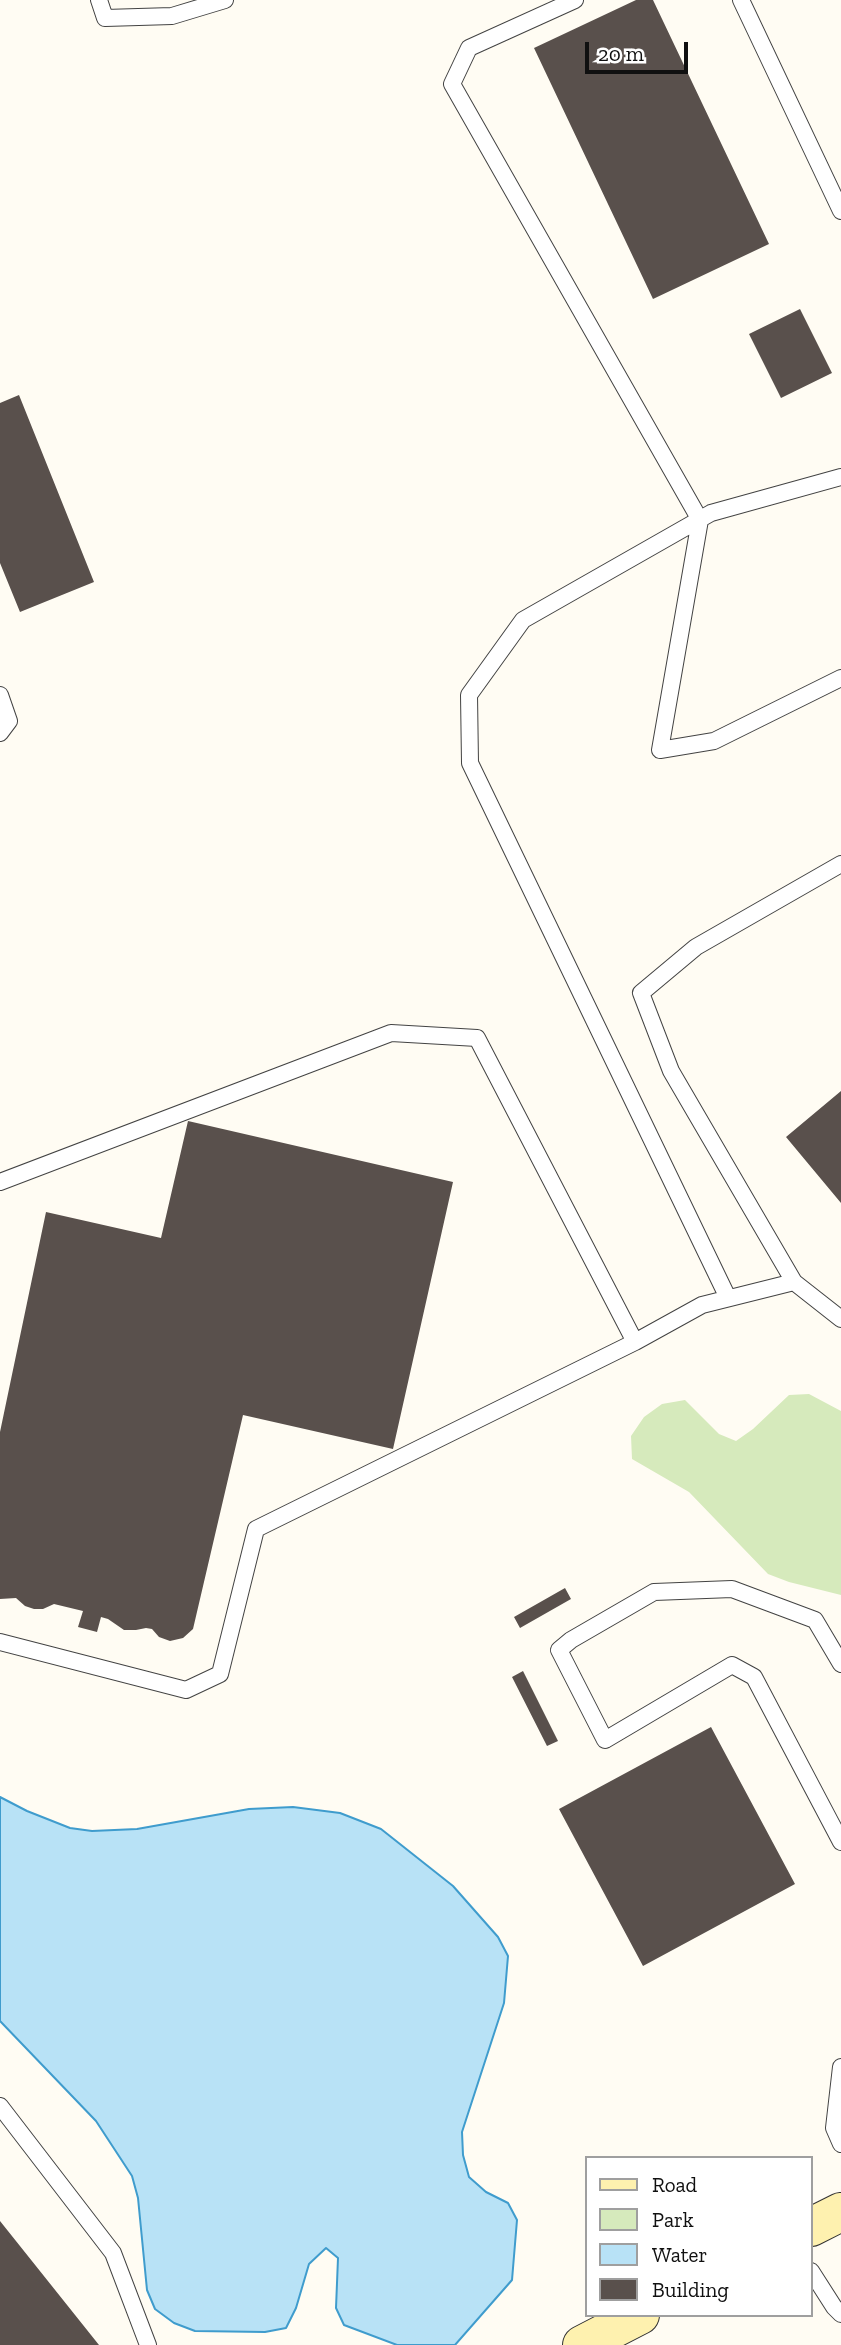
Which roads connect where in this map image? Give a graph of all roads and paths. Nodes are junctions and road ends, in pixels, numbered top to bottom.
1 (99, 0) edge
2 (225, 0) edge
3 (575, 0) edge
4 (741, 0) edge
5 (841, 211) edge
6 (841, 477) edge
7 (700, 520) junction
8 (841, 678) edge
9 (0, 695) edge
10 (0, 733) edge
11 (841, 864) edge
12 (0, 1182) edge
13 (794, 1282) junction
14 (728, 1298) junction
15 (841, 1319) edge
16 (635, 1342) junction
17 (0, 1642) edge
18 (841, 1664) edge
19 (841, 1842) edge
20 (841, 2067) edge
21 (0, 2106) edge
22 (841, 2144) edge
23 (841, 2211) edge
24 (813, 2226) edge
25 (813, 2274) edge
26 (841, 2314) edge
27 (636, 2317) edge
28 (148, 2345) edge
29 (582, 2345) edge

1 - 2 lane
3 - 7 lane
4 - 5 lane
6 - 7 lane
7 - 8 lane
7 - 14 lane
9 - 10 lane
11 - 13 lane
12 - 16 lane
13 - 14 lane
13 - 15 lane
14 - 16 lane
16 - 17 lane
18 - 19 lane
20 - 22 lane
21 - 28 lane
23 - 24 main road
25 - 26 lane
27 - 29 main road

